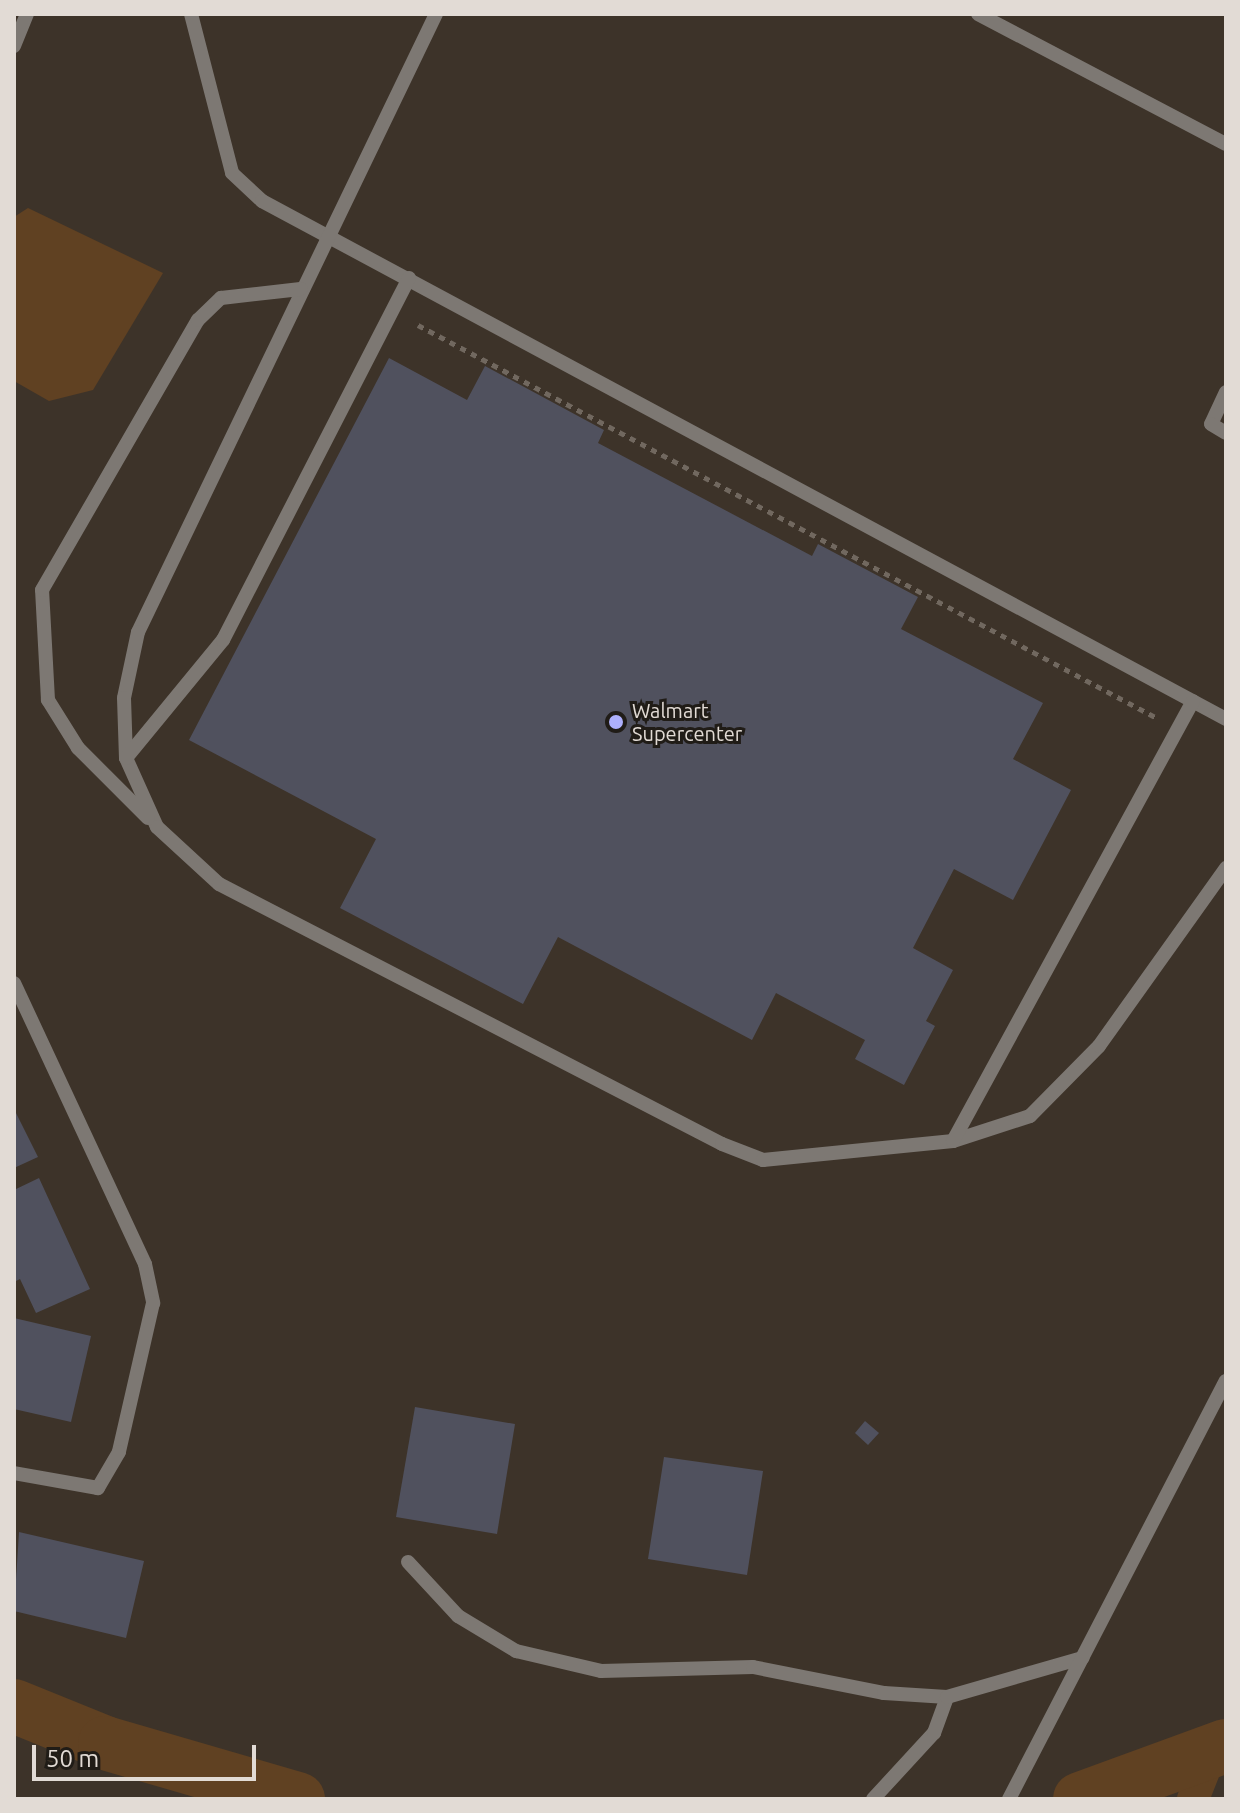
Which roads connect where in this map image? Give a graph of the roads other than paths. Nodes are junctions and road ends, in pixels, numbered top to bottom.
1 (27, 14) edge
2 (191, 14) edge
3 (436, 14) edge
4 (978, 14) edge
5 (14, 46) edge
6 (1226, 144) edge
7 (327, 234) junction
8 (409, 278) junction
9 (300, 289) junction
10 (1226, 392) edge
11 (1226, 433) edge
12 (1193, 701) junction
13 (1226, 719) edge
14 (126, 758) junction
15 (157, 827) junction
16 (1226, 868) edge
17 (16, 990) edge
18 (953, 1141) junction
19 (1226, 1381) edge
20 (14, 1473) edge
21 (408, 1562) dead end
22 (1082, 1658) junction
23 (947, 1697) junction
24 (873, 1799) edge
25 (1009, 1799) edge

1 - 5 lane
2 - 7 lane
3 - 7 lane
4 - 6 lane
7 - 8 lane
7 - 9 lane
8 - 12 lane
8 - 14 lane
9 - 14 lane
9 - 15 lane
10 - 11 lane
12 - 13 lane
12 - 18 lane
14 - 15 lane
15 - 18 lane
16 - 18 lane
17 - 20 lane
19 - 22 lane
21 - 23 lane
22 - 23 lane
22 - 25 lane
23 - 24 lane

